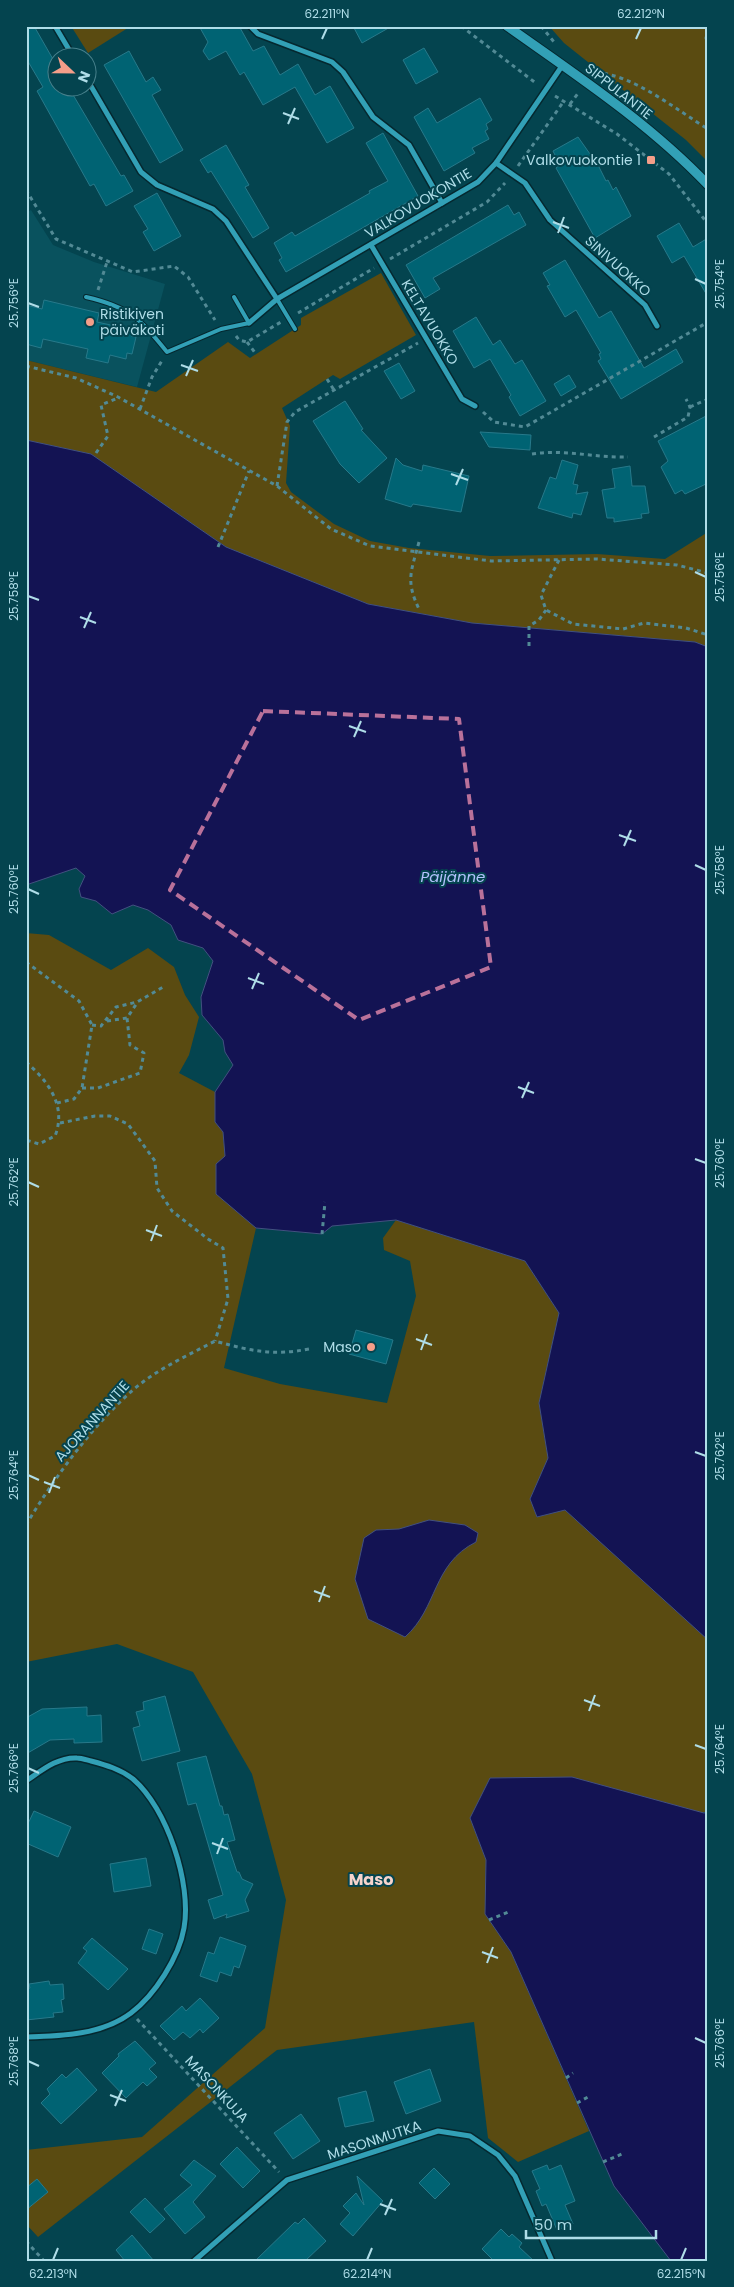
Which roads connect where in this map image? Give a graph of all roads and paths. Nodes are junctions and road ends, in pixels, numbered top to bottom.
1 (55, 26) edge
2 (250, 26) edge
3 (461, 26) edge
4 (506, 26) edge
5 (708, 29) edge
6 (708, 44) edge
7 (68, 48) edge
8 (562, 66) junction
9 (586, 82) junction
10 (545, 90) junction
11 (98, 98) edge
12 (564, 101) junction
13 (708, 129) edge
14 (496, 163) junction
15 (512, 174) junction
16 (708, 185) edge
17 (26, 190) edge
18 (442, 203) junction
19 (708, 224) edge
20 (371, 245) junction
21 (107, 262) junction
22 (383, 264) junction
23 (86, 297) dead end
24 (234, 297) dead end
25 (95, 299) junction
26 (277, 299) junction
27 (289, 318) junction
28 (708, 322) edge
29 (249, 323) junction
30 (656, 326) dead end
31 (231, 328) junction
32 (221, 329) junction
33 (295, 329) dead end
34 (427, 338) junction
35 (247, 342) junction
36 (167, 352) junction
37 (256, 354) dead end
38 (26, 366) edge
39 (328, 379) dead end
40 (334, 390) junction
41 (118, 397) junction
42 (686, 399) dead end
43 (708, 399) edge
44 (475, 406) joint
45 (690, 407) junction
46 (140, 409) junction
47 (654, 437) dead end
48 (96, 453) dead end
49 (532, 454) dead end
50 (628, 457) dead end
51 (249, 471) junction
52 (277, 486) junction
53 (419, 542) dead end
54 (218, 547) dead end
55 (416, 553) junction
56 (558, 560) junction
57 (708, 573) edge
58 (546, 610) junction
59 (420, 611) dead end
60 (708, 635) edge
61 (529, 646) dead end
62 (26, 962) edge
63 (163, 987) dead end
64 (137, 1002) junction
65 (127, 1018) junction
66 (107, 1021) junction
67 (92, 1025) junction
68 (26, 1062) edge
69 (82, 1088) junction
70 (57, 1102) junction
71 (60, 1123) junction
72 (26, 1140) edge
73 (325, 1202) dead end
74 (322, 1234) dead end
75 (215, 1341) junction
76 (309, 1349) dead end
77 (26, 1525) edge
78 (26, 1781) edge
79 (511, 1911) dead end
80 (489, 1920) dead end
81 (131, 2013) junction
82 (26, 2037) edge
83 (573, 2074) dead end
84 (566, 2078) dead end
85 (588, 2097) dead end
86 (577, 2103) dead end
87 (622, 2154) dead end
88 (603, 2162) dead end
89 (287, 2180) junction
90 (26, 2241) edge
91 (44, 2261) edge
92 (194, 2261) edge
93 (552, 2261) edge

1 - 7 street
2 - 18 street
3 - 10 path
4 - 8 street, SIPPULANTIE
5 - 6 path
8 - 9 street, SIPPULANTIE
8 - 10 street, VALKOVUOKONTIE
9 - 13 path
9 - 16 street, SIPPULANTIE
10 - 12 path
10 - 14 street, VALKOVUOKONTIE
11 - 26 street
12 - 15 path
12 - 19 path
14 - 15 street, SINIVUOKKO
14 - 18 street, VALKOVUOKONTIE
15 - 22 path
15 - 30 street, SINIVUOKKO
17 - 21 path
18 - 20 street, VALKOVUOKONTIE
20 - 22 street, KELTAVUOKKO
20 - 26 street, VALKOVUOKONTIE
21 - 25 path
21 - 32 path
22 - 27 path
22 - 34 street, KELTAVUOKKO
23 - 25 lane
24 - 29 lane
25 - 36 lane
26 - 27 lane
26 - 29 street, VALKOVUOKONTIE
27 - 33 lane
27 - 35 path
28 - 44 path
29 - 31 lane
31 - 32 lane
31 - 35 path
32 - 36 lane
34 - 40 path
34 - 44 street, KELTAVUOKKO
35 - 37 path
36 - 46 path
38 - 41 path
39 - 40 path
40 - 52 path
41 - 46 path
41 - 48 path
42 - 45 path
43 - 45 path
45 - 47 path
46 - 51 path
49 - 50 path
51 - 52 path
51 - 54 path
52 - 55 path
53 - 55 path
55 - 56 path
55 - 59 path
56 - 57 path
56 - 58 path
58 - 60 path
58 - 61 path
62 - 67 path
63 - 64 path
64 - 65 path
64 - 66 path
65 - 66 path
65 - 69 path
66 - 67 path
67 - 69 path
68 - 70 path
69 - 70 path
70 - 71 path
71 - 72 path
71 - 75 path
73 - 74 path
75 - 76 path
75 - 77 path, AJORANNANTIE
78 - 81 street
79 - 80 path
81 - 82 street
81 - 89 path, MASONKUJA
83 - 84 path
85 - 86 path
87 - 88 path
89 - 92 street, MASONMUTKA
89 - 93 street, MASONMUTKA
90 - 91 path

